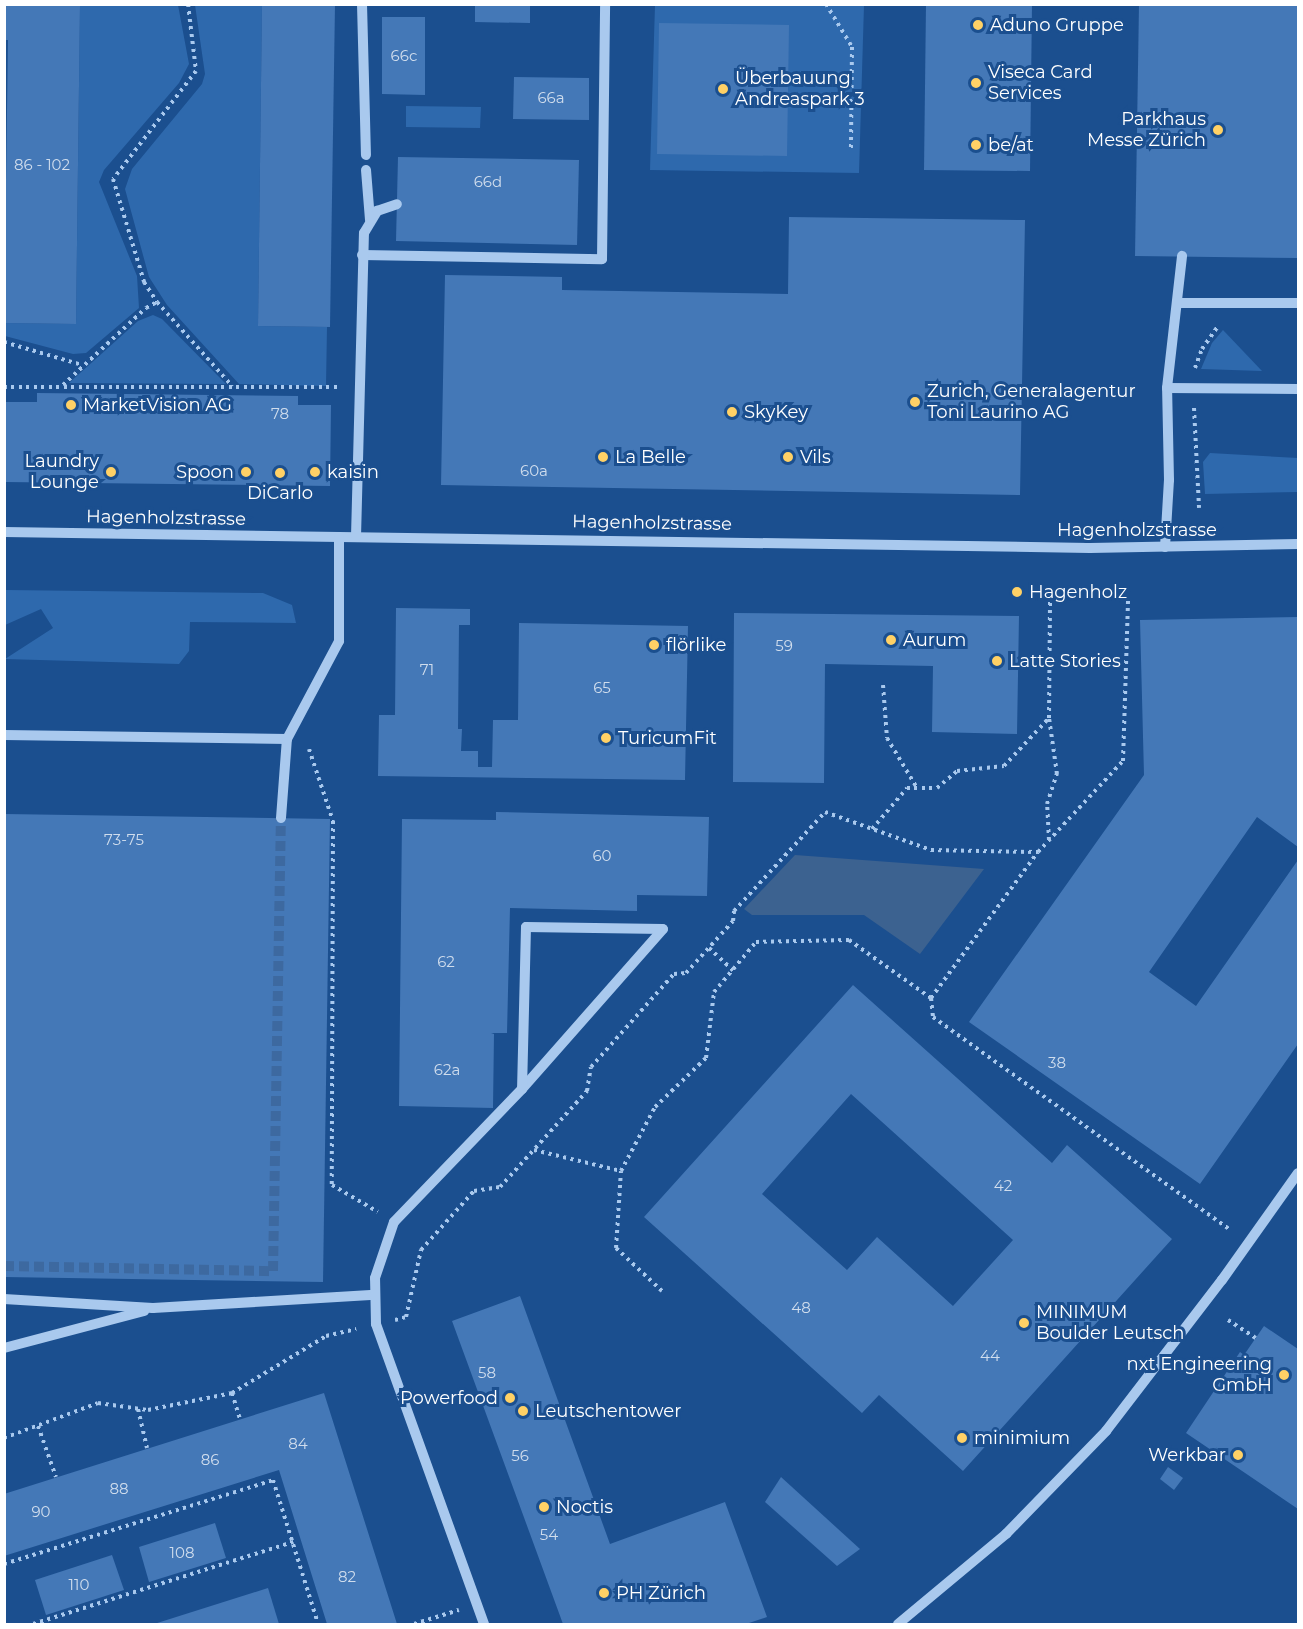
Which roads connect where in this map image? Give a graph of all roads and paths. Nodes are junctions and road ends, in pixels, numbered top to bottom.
1 (188, 4) edge
2 (362, 4) edge
3 (605, 4) edge
4 (826, 4) edge
5 (851, 151) dead end
6 (366, 155) dead end
7 (366, 170) dead end
8 (397, 204) dead end
9 (370, 220) junction
10 (362, 255) junction
11 (1182, 256) dead end
12 (157, 302) junction
13 (1178, 303) junction
14 (1299, 303) edge
15 (4, 342) edge
16 (82, 365) junction
17 (358, 384) junction
18 (63, 385) junction
19 (232, 386) junction
20 (4, 387) edge
21 (1167, 388) junction
22 (1299, 389) edge
23 (4, 532) edge
24 (339, 537) junction
25 (356, 537) junction
26 (1299, 544) edge
27 (1165, 547) junction
28 (1050, 598) dead end
29 (1128, 599) dead end
30 (883, 685) dead end
31 (298, 717) junction
32 (1048, 718) junction
33 (4, 735) edge
34 (287, 738) junction
35 (917, 788) junction
36 (282, 818) tunnel mouth
37 (872, 829) junction
38 (1049, 841) junction
39 (1038, 852) junction
40 (709, 948) junction
41 (733, 970) junction
42 (931, 998) junction
43 (522, 1089) junction
44 (534, 1150) junction
45 (621, 1171) junction
46 (1299, 1173) edge
47 (394, 1222) junction
48 (1231, 1230) dead end
49 (662, 1291) dead end
50 (375, 1295) junction
51 (4, 1299) edge
52 (153, 1308) junction
53 (1228, 1320) dead end
54 (376, 1324) junction
55 (1256, 1338) dead end
56 (4, 1348) edge
57 (231, 1393) junction
58 (138, 1409) junction
59 (240, 1420) dead end
60 (38, 1426) junction
61 (4, 1438) edge
62 (147, 1448) dead end
63 (258, 1476) dead end
64 (56, 1477) dead end
65 (260, 1484) junction
66 (166, 1505) dead end
67 (169, 1513) junction
68 (75, 1533) dead end
69 (77, 1541) junction
70 (292, 1542) junction
71 (4, 1564) edge
72 (477, 1605) junction
73 (58, 1616) junction
74 (33, 1624) edge
75 (61, 1624) edge
76 (318, 1624) edge
77 (414, 1624) edge
78 (484, 1624) edge
79 (898, 1624) edge

1 - 12 path
2 - 6 street
3 - 10 street
4 - 5 path
7 - 9 street
8 - 9 street
9 - 10 street
10 - 17 street
11 - 13 street
12 - 16 path
12 - 19 path
13 - 14 street
13 - 21 street
15 - 16 path
16 - 18 path
17 - 19 path
17 - 25 street
18 - 19 path
18 - 20 path
21 - 22 street
21 - 27 street
23 - 24 street, Hagenholzstrasse
24 - 25 street, Hagenholzstrasse
24 - 31 street
25 - 27 street, Hagenholzstrasse
26 - 27 street, Hagenholzstrasse
28 - 32 path
29 - 38 path
30 - 35 path
31 - 34 street
31 - 47 path
32 - 35 path
32 - 38 path
33 - 34 street
34 - 36 street
35 - 37 path
37 - 39 path
37 - 40 path
38 - 39 path
39 - 42 path
40 - 41 path
40 - 44 path
41 - 42 path
41 - 45 path
42 - 48 path
43 - 43 street
43 - 47 street
44 - 45 path
44 - 54 path
45 - 49 path
46 - 79 street
47 - 50 street
50 - 52 street
50 - 54 street
51 - 52 street
52 - 56 street
53 - 55 path
54 - 57 path
54 - 72 street
57 - 58 path
57 - 59 path
58 - 60 path
58 - 62 path
60 - 61 path
60 - 64 path
63 - 65 path
65 - 67 path
65 - 70 path
66 - 67 path
67 - 69 path
68 - 69 path
69 - 71 path
70 - 73 path
70 - 76 path
72 - 77 path
72 - 78 street
73 - 74 path
73 - 75 path

